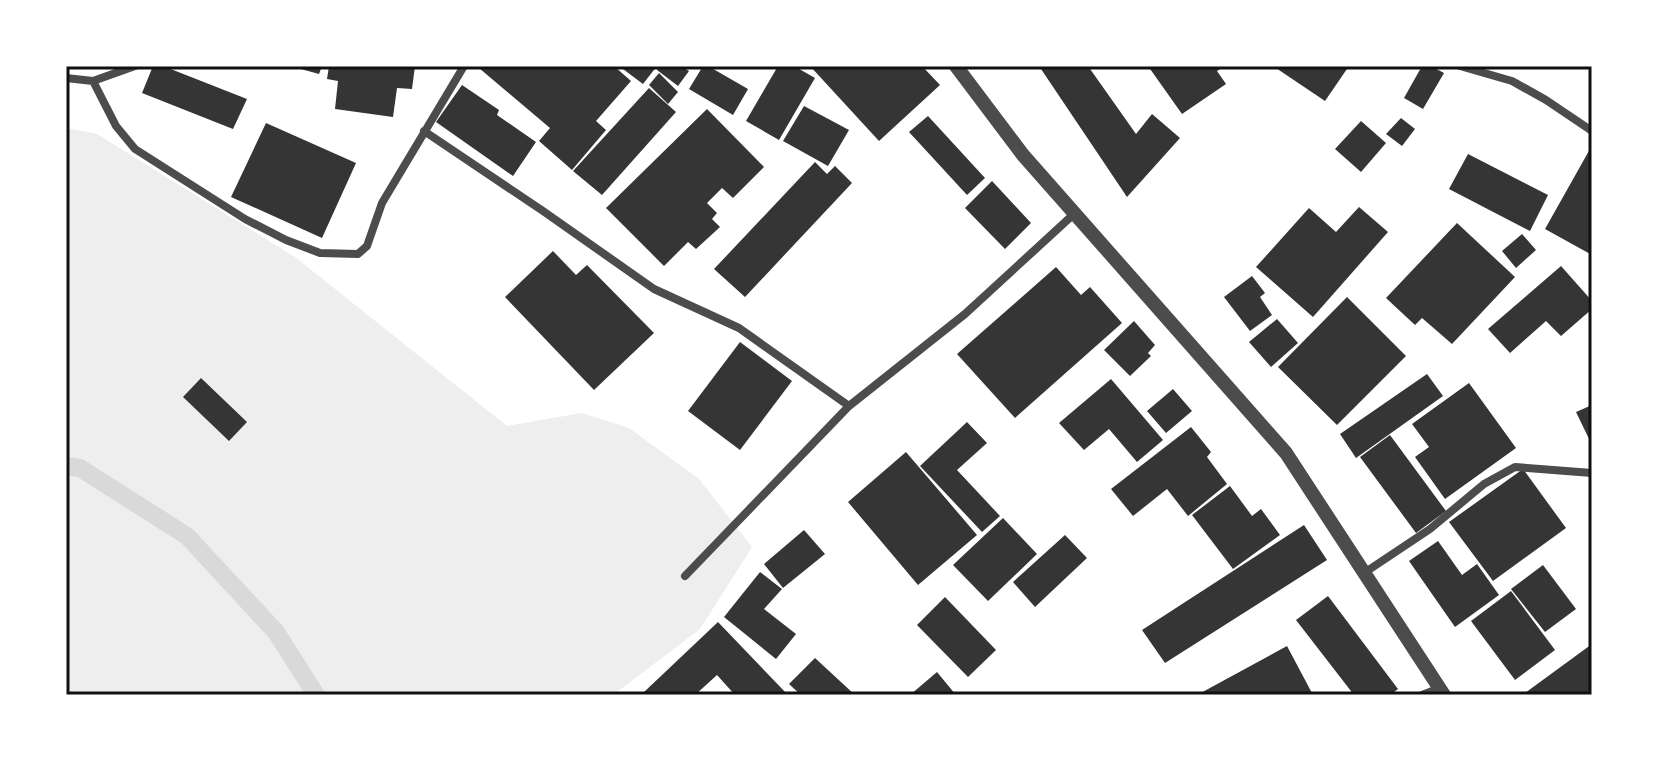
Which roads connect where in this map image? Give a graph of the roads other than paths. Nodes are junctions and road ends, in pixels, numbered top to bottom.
1 (135, 66) edge
2 (464, 66) edge
3 (956, 66) edge
4 (1460, 66) edge
5 (66, 78) edge
6 (93, 81) junction
7 (424, 131) junction
8 (1592, 131) edge
9 (1075, 213) junction
10 (849, 406) junction
11 (1592, 473) edge
12 (1364, 573) junction
13 (685, 576) dead end
14 (1442, 692) edge
15 (1422, 695) edge

1 - 6 street
2 - 7 street
3 - 9 street
4 - 8 street
5 - 6 street
6 - 7 street
7 - 10 street
9 - 10 street
9 - 12 street
10 - 13 street
11 - 12 street
12 - 14 street
14 - 15 street

